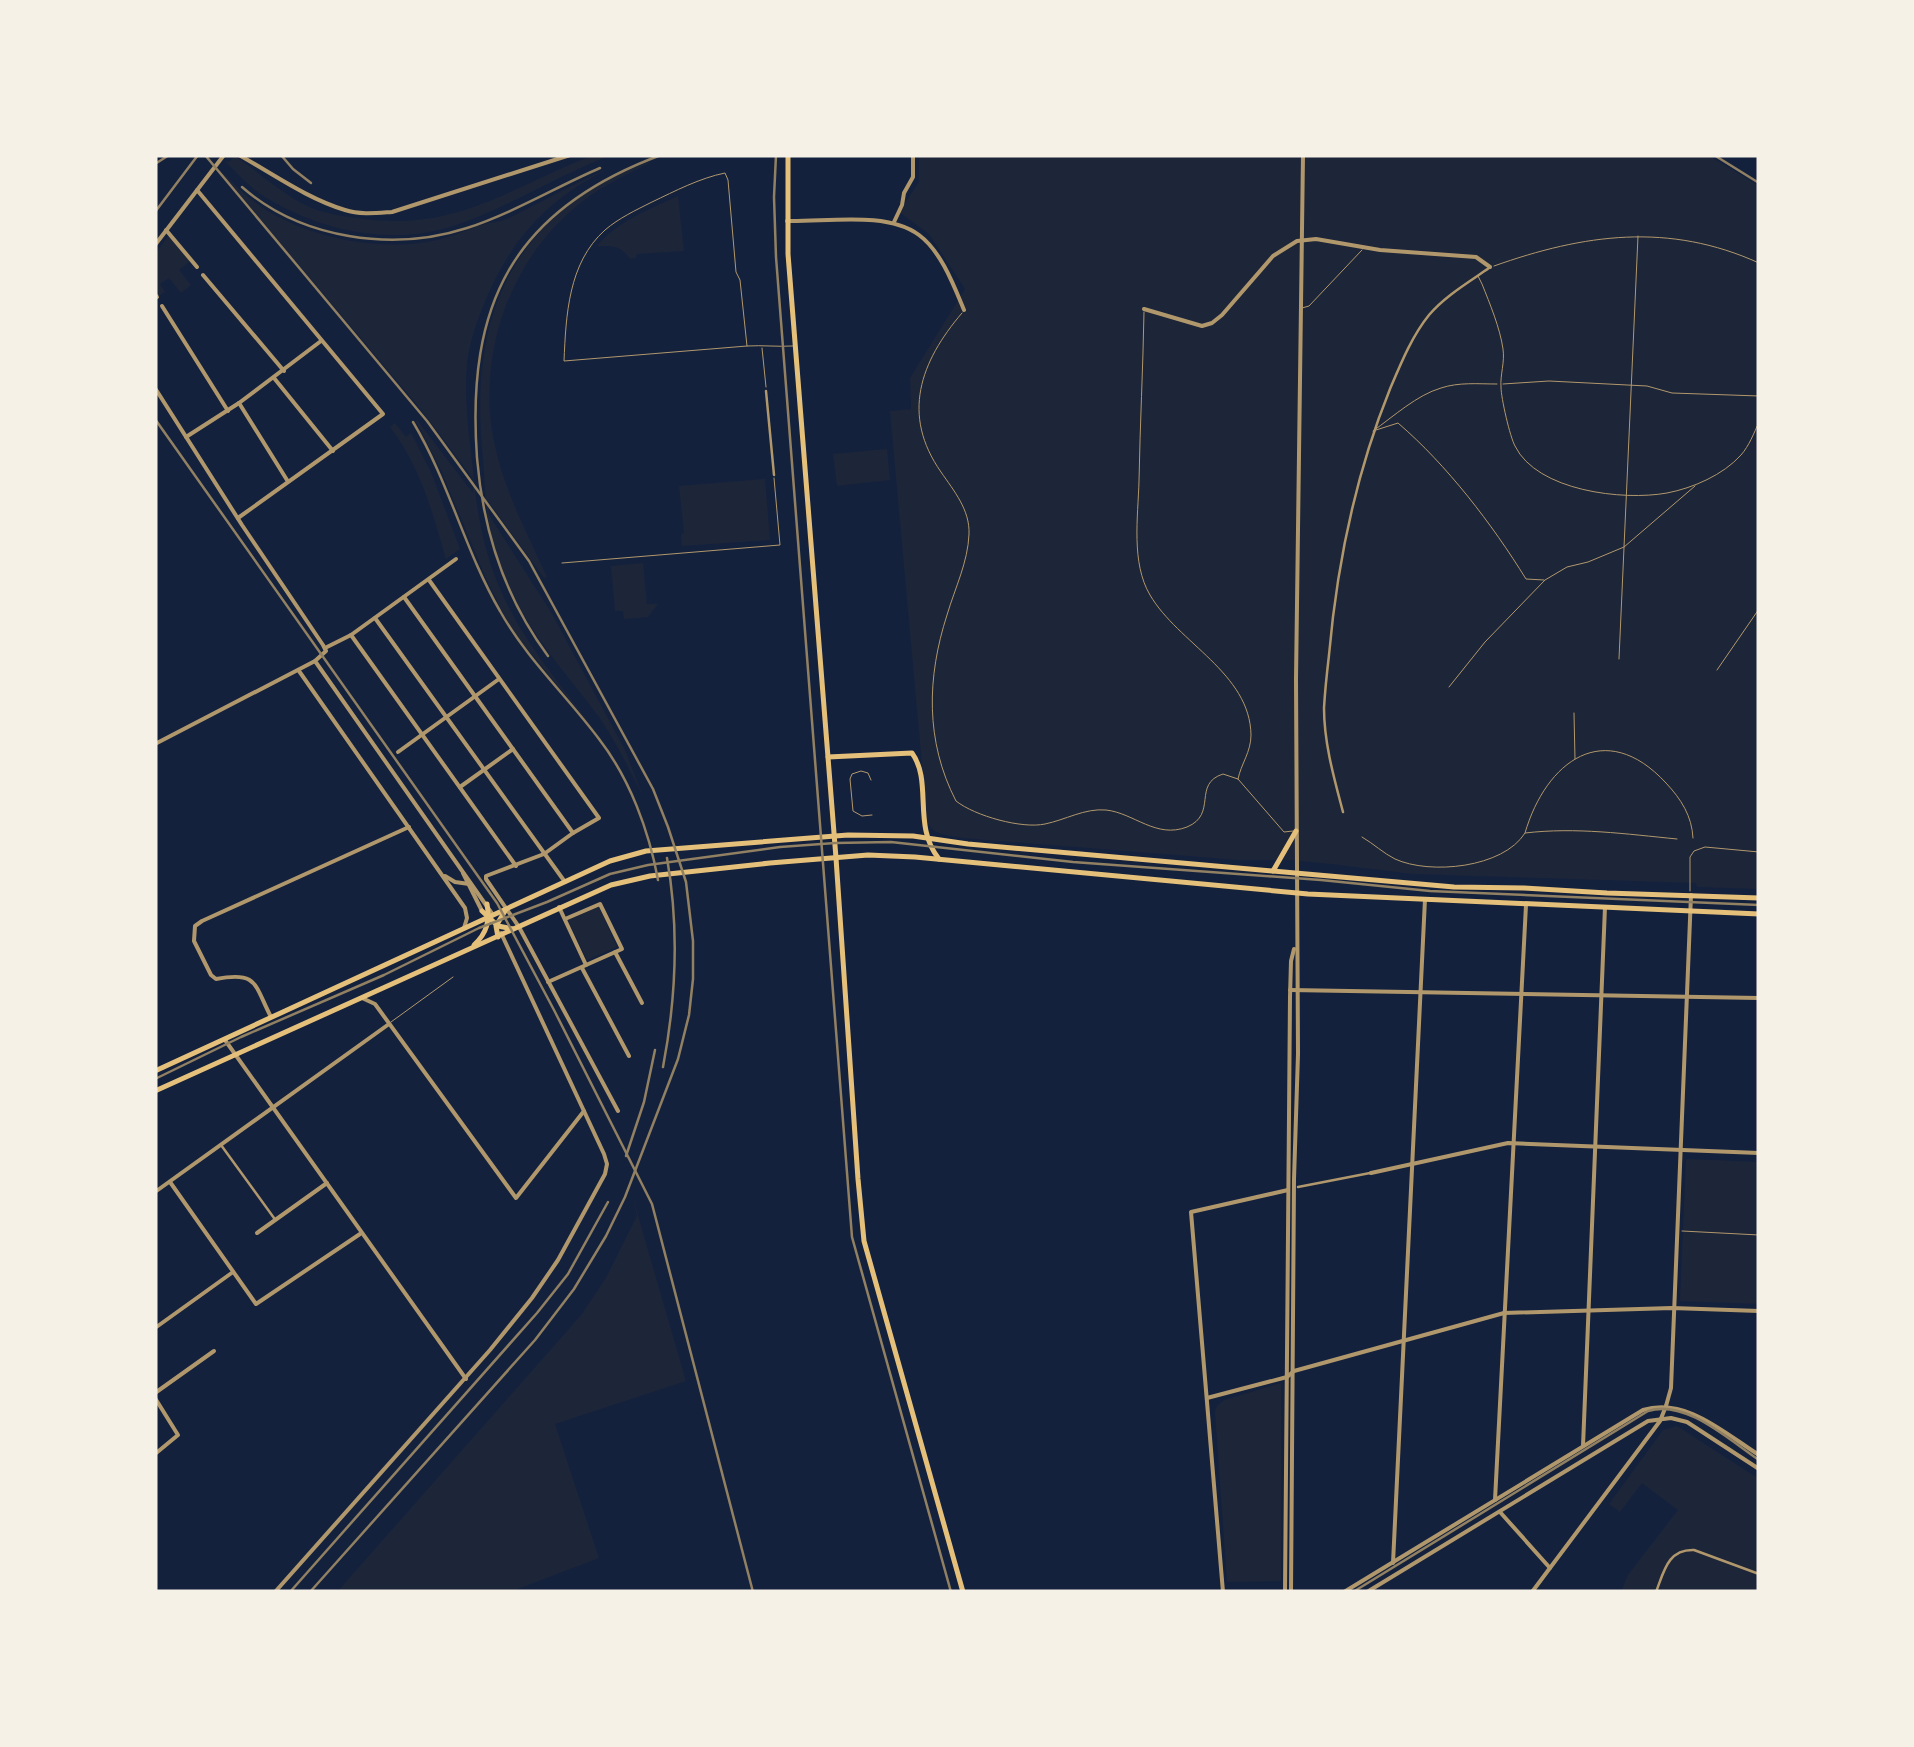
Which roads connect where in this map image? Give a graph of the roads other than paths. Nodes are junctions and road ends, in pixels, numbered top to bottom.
1 (224, 155) edge
2 (239, 155) edge
3 (570, 155) edge
4 (788, 155) edge
5 (912, 155) edge
6 (1303, 155) edge
7 (196, 190) junction
8 (787, 220) junction
9 (894, 222) junction
10 (166, 230) junction
11 (1638, 236) junction
12 (1302, 241) junction
13 (155, 245) edge
14 (1364, 248) junction
15 (1759, 262) edge
16 (197, 267) dead end
17 (1490, 267) junction
18 (203, 275) dead end
19 (1478, 276) junction
20 (162, 306) dead end
21 (1301, 308) junction
22 (1144, 309) joint
23 (964, 310) joint
24 (322, 340) junction
25 (762, 345) junction
26 (747, 346) junction
27 (794, 346) junction
28 (284, 370) junction
29 (274, 378) junction
30 (1500, 384) junction
31 (1632, 385) junction
32 (155, 388) edge
33 (766, 390) joint
34 (1759, 396) edge
35 (240, 403) junction
36 (228, 411) junction
37 (1759, 422) edge
38 (1373, 431) junction
39 (186, 437) junction
40 (333, 451) junction
41 (774, 475) joint
42 (288, 481) junction
43 (1697, 484) junction
44 (1626, 495) junction
45 (238, 518) junction
46 (1624, 547) junction
47 (456, 560) dead end
48 (562, 564) dead end
49 (429, 580) junction
50 (1545, 580) junction
51 (404, 597) junction
52 (1759, 608) edge
53 (375, 618) junction
54 (351, 635) junction
55 (326, 648) junction
56 (1619, 659) dead end
57 (315, 661) junction
58 (291, 662) dead end
59 (299, 670) junction
60 (1717, 670) dead end
61 (500, 679) junction
62 (1449, 687) dead end
63 (475, 696) junction
64 (1574, 713) dead end
65 (446, 717) junction
66 (422, 734) junction
67 (155, 744) edge
68 (513, 749) junction
69 (398, 752) dead end
70 (828, 757) junction
71 (1574, 758) junction
72 (484, 770) junction
73 (1238, 779) junction
74 (870, 780) dead end
75 (460, 788) junction
76 (1343, 812) dead end
77 (872, 815) dead end
78 (409, 828) junction
79 (1296, 831) junction
80 (573, 833) junction
81 (1525, 834) junction
82 (834, 836) junction
83 (926, 838) junction
84 (1362, 838) dead end
85 (1692, 838) dead end
86 (1677, 839) dead end
87 (1759, 852) edge
88 (544, 854) junction
89 (836, 858) junction
90 (939, 859) junction
91 (516, 866) junction
92 (462, 868) junction
93 (1273, 871) junction
94 (1297, 873) junction
95 (441, 874) junction
96 (566, 882) junction
97 (466, 884) junction
98 (474, 885) junction
99 (1296, 892) junction
100 (1691, 896) junction
101 (1424, 898) junction
102 (1759, 898) edge
103 (486, 904) joint
104 (1526, 904) junction
105 (559, 907) junction
106 (1606, 907) junction
107 (507, 908) junction
108 (1691, 911) junction
109 (1759, 914) edge
110 (501, 916) junction
111 (487, 917) junction
112 (564, 918) junction
113 (497, 925) junction
114 (464, 928) junction
115 (518, 928) junction
116 (500, 936) junction
117 (1296, 945) junction
118 (468, 950) junction
119 (615, 952) junction
120 (584, 966) junction
121 (453, 977) dead end
122 (548, 982) junction
123 (380, 990) junction
124 (1290, 990) junction
125 (1298, 990) junction
126 (1420, 992) junction
127 (1521, 994) junction
128 (1601, 996) junction
129 (362, 998) junction
130 (1688, 998) junction
131 (1759, 998) edge
132 (642, 1002) dead end
133 (375, 1004) junction
134 (272, 1017) junction
135 (389, 1024) junction
136 (224, 1038) junction
137 (236, 1054) junction
138 (629, 1056) dead end
139 (155, 1071) edge
140 (155, 1091) edge
141 (273, 1107) junction
142 (618, 1110) dead end
143 (584, 1111) junction
144 (1514, 1143) junction
145 (221, 1145) junction
146 (1595, 1146) junction
147 (1681, 1150) junction
148 (1759, 1153) edge
149 (1412, 1165) junction
150 (1370, 1173) joint
151 (170, 1182) junction
152 (327, 1183) junction
153 (1294, 1188) junction
154 (155, 1192) edge
155 (275, 1220) junction
156 (1677, 1231) junction
157 (257, 1232) dead end
158 (362, 1232) junction
159 (1759, 1234) edge
160 (233, 1272) junction
161 (1672, 1308) junction
162 (1588, 1311) junction
163 (1759, 1311) edge
164 (1504, 1312) junction
165 (155, 1328) edge
166 (1404, 1339) junction
167 (214, 1351) dead end
168 (1294, 1371) junction
169 (1288, 1377) junction
170 (466, 1378) junction
171 (155, 1395) edge
172 (1207, 1398) junction
173 (1666, 1406) junction
174 (1662, 1418) junction
175 (1583, 1446) junction
176 (1290, 1450) junction
177 (155, 1454) edge
178 (1759, 1454) edge
179 (1759, 1469) edge
180 (1494, 1500) junction
181 (1499, 1510) junction
182 (1393, 1563) junction
183 (1550, 1568) junction
184 (1759, 1574) edge
185 (275, 1592) edge
186 (963, 1592) edge
187 (1223, 1592) edge
188 (1288, 1592) edge
189 (1344, 1592) edge
190 (1367, 1592) edge
191 (1532, 1592) edge
192 (1656, 1592) edge

1 - 7 street
2 - 3 street
4 - 8 main road
5 - 9 street
6 - 12 street
7 - 10 street
7 - 24 street
8 - 9 street
8 - 27 main road
9 - 23 street
10 - 13 street
10 - 16 street
11 - 15 lane
11 - 17 lane
11 - 31 lane
12 - 14 street
12 - 21 street
12 - 22 street
14 - 17 street
14 - 21 lane
17 - 19 street
18 - 28 street
19 - 30 lane
19 - 38 street
20 - 36 street
21 - 79 street
22 - 73 lane
23 - 73 lane
24 - 28 street
24 - 40 street
25 - 26 lane
25 - 27 lane
25 - 33 lane
26 - 26 lane
27 - 70 main road
28 - 29 street
29 - 35 street
29 - 40 street
30 - 31 lane
30 - 38 lane
30 - 44 lane
31 - 34 lane
31 - 44 lane
32 - 39 street
33 - 41 street
35 - 36 street
35 - 42 street
36 - 39 street
37 - 43 lane
38 - 50 lane
38 - 76 street
39 - 45 street
40 - 42 street
41 - 48 lane
42 - 45 street
43 - 44 lane
43 - 46 lane
44 - 46 lane
45 - 55 street
46 - 50 lane
46 - 56 lane
47 - 49 street
49 - 51 street
49 - 61 street
50 - 62 lane
51 - 53 street
51 - 63 street
52 - 60 lane
53 - 54 street
53 - 65 street
54 - 55 street
54 - 66 street
55 - 57 street
57 - 59 street
57 - 92 street
58 - 59 lane
59 - 67 street
59 - 78 street
61 - 63 street
61 - 80 street
63 - 65 street
63 - 68 street
64 - 71 lane
65 - 66 street
65 - 72 street
66 - 69 street
66 - 75 street
68 - 72 street
68 - 80 street
70 - 82 main road
70 - 83 main road
71 - 81 lane
71 - 85 lane
72 - 75 street
72 - 88 street
73 - 79 lane
74 - 77 lane
75 - 91 street
78 - 95 street
78 - 134 street
79 - 93 main road
79 - 94 street
80 - 88 street
81 - 84 lane
81 - 86 lane
82 - 83 main road
82 - 89 main road
82 - 96 main road
83 - 90 main road
83 - 93 main road
87 - 100 lane
88 - 91 street
88 - 96 street
89 - 90 main road
89 - 105 main road
89 - 186 main road
90 - 99 main road
91 - 107 street
92 - 97 street
92 - 98 street
93 - 94 main road
94 - 99 street
94 - 100 main road
95 - 97 street
95 - 114 street
96 - 107 main road
97 - 98 street
97 - 111 street
98 - 103 street
99 - 101 main road
99 - 117 street
100 - 102 main road
100 - 108 street
101 - 104 main road
101 - 126 street
103 - 111 main road
104 - 106 main road
104 - 127 street
105 - 112 street
105 - 115 main road
106 - 108 main road
106 - 128 street
107 - 110 main road
107 - 111 main road
107 - 115 street
108 - 109 main road
108 - 130 street
110 - 113 main road
110 - 115 main road
111 - 113 main road
111 - 114 main road
111 - 116 street
111 - 118 main road
112 - 119 street
112 - 120 street
113 - 115 main road
113 - 116 main road
114 - 134 main road
115 - 116 main road
115 - 122 street
116 - 118 main road
116 - 143 street
117 - 124 street
117 - 125 street
118 - 123 main road
119 - 120 street
119 - 132 street
120 - 122 street
120 - 138 street
121 - 135 lane
122 - 142 street
123 - 129 main road
123 - 133 street
124 - 125 street
124 - 153 street
125 - 126 street
125 - 153 street
126 - 127 street
126 - 149 street
127 - 128 street
127 - 144 street
128 - 130 street
128 - 146 street
129 - 133 street
129 - 137 main road
130 - 131 street
130 - 147 street
133 - 135 street
134 - 136 main road
135 - 141 street
135 - 143 street
136 - 137 street
136 - 139 main road
137 - 140 main road
137 - 141 street
141 - 145 street
141 - 152 street
143 - 170 street
144 - 146 street
144 - 149 street
144 - 164 street
145 - 151 street
145 - 155 street
146 - 147 street
146 - 162 street
147 - 148 street
147 - 156 street
149 - 150 street
149 - 166 street
150 - 153 street
151 - 154 street
151 - 160 street
152 - 155 street
152 - 158 street
153 - 168 street
153 - 169 street
153 - 172 street
155 - 157 street
156 - 159 lane
156 - 161 street
158 - 160 street
158 - 170 street
160 - 165 street
161 - 162 street
161 - 163 street
161 - 173 street
162 - 164 street
162 - 175 street
164 - 166 street
164 - 180 street
166 - 168 street
166 - 182 street
167 - 171 street
168 - 169 street
168 - 176 street
169 - 172 street
169 - 176 street
170 - 185 street
171 - 177 street
172 - 187 street
173 - 174 street
173 - 175 street
173 - 178 street
174 - 179 street
174 - 181 street
174 - 183 street
175 - 180 street
176 - 188 street
180 - 181 street
180 - 182 street
181 - 183 street
181 - 190 street
182 - 189 street
183 - 191 street
184 - 192 street

